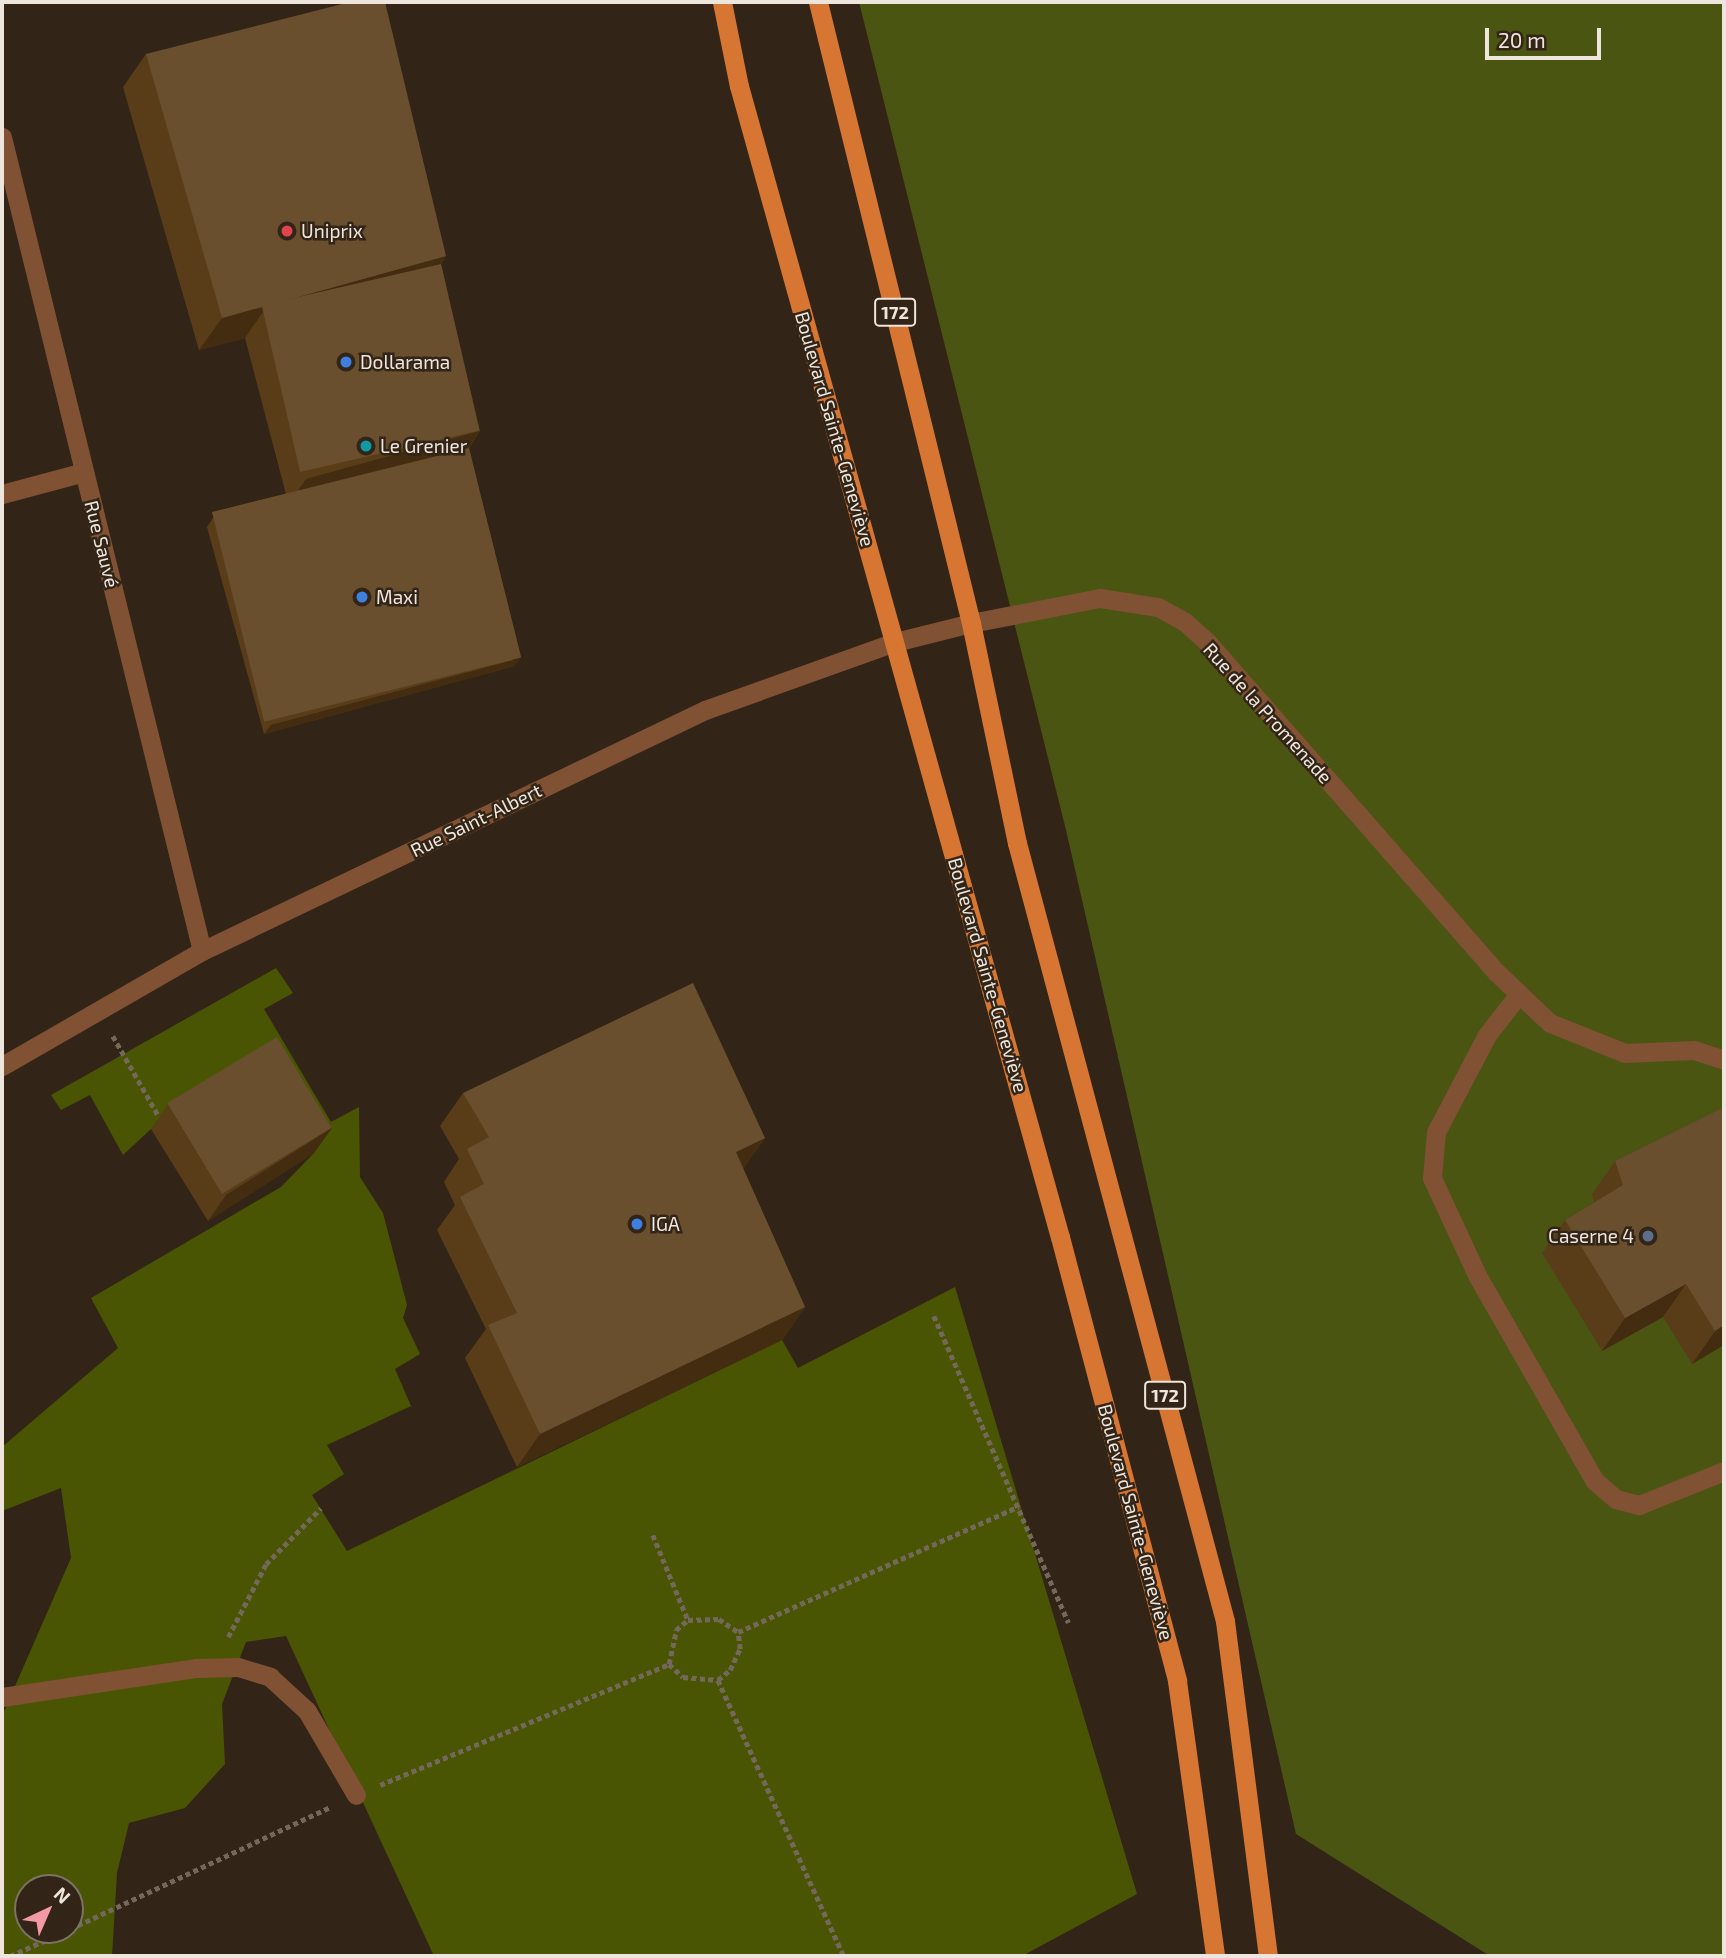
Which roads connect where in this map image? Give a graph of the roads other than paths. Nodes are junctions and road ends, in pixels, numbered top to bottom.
1 (722, 2) edge
2 (818, 2) edge
3 (2, 137) edge
4 (84, 472) junction
5 (2, 494) edge
6 (971, 623) junction
7 (895, 642) junction
8 (202, 951) junction
9 (1519, 994) junction
10 (1724, 1060) edge
11 (2, 1066) edge
12 (1724, 1471) edge
13 (2, 1697) edge
14 (356, 1795) road end
15 (1215, 1956) edge
16 (1268, 1956) edge

1 - 7 main road, Boulevard Sainte-Geneviève
2 - 6 main road, 172
3 - 4 street, Rue Sauvé
4 - 5 street
4 - 8 street, Rue Sauvé
6 - 7 street, Rue Saint-Albert
6 - 9 street, Rue de la Promenade
6 - 16 main road, 172
7 - 8 street, Rue Saint-Albert
7 - 15 main road, Boulevard Sainte-Geneviève
8 - 11 street, Rue Saint-Albert
9 - 10 street, Rue de la Promenade
9 - 12 street
13 - 14 street

